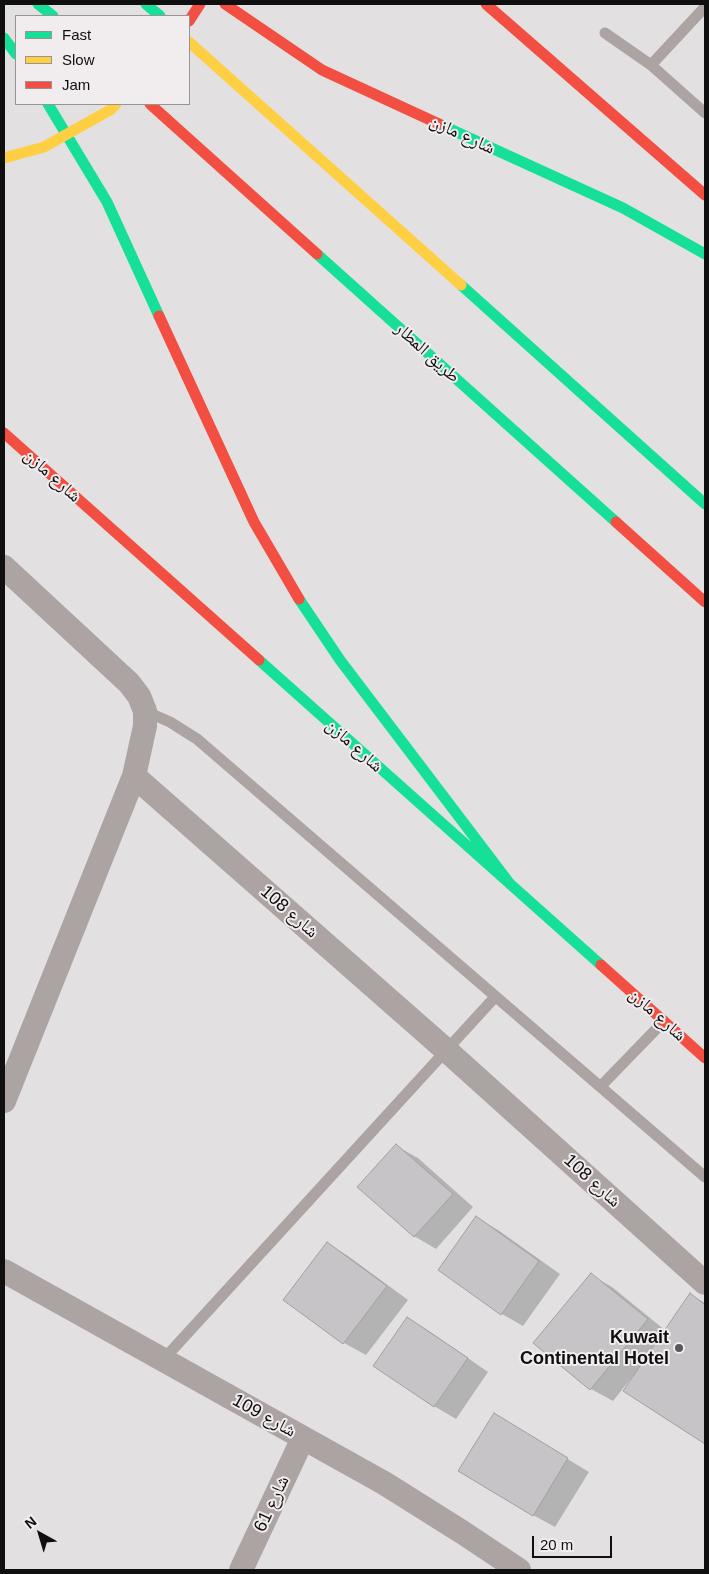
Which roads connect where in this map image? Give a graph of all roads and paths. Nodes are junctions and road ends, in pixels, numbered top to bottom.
1 (38, 4) edge
2 (146, 4) edge
3 (200, 4) edge
4 (225, 4) edge
5 (486, 4) edge
6 (705, 7) edge
7 (52, 15) edge
8 (159, 15) edge
9 (190, 19) edge
10 (605, 33) dead end
11 (4, 38) edge
12 (190, 43) edge
13 (15, 53) edge
14 (651, 65) junction
15 (49, 105) edge
16 (115, 105) edge
17 (151, 105) edge
18 (705, 113) edge
19 (4, 158) edge
20 (705, 195) edge
21 (705, 254) edge
22 (4, 433) edge
23 (705, 504) edge
24 (4, 567) edge
25 (705, 602) edge
26 (145, 711) junction
27 (134, 776) junction
28 (510, 884) junction
29 (495, 997) junction
30 (664, 1021) junction
31 (446, 1050) junction
32 (705, 1058) edge
33 (601, 1086) junction
34 (4, 1101) edge
35 (705, 1176) edge
36 (4, 1271) edge
37 (705, 1283) edge
38 (163, 1360) junction
39 (303, 1438) junction
40 (240, 1570) edge
41 (519, 1570) edge

1 - 7 main road
2 - 8 main road
3 - 9 main road
4 - 21 main road, شارع مازن
5 - 20 main road
6 - 14 lane
10 - 14 lane
11 - 13 main road
12 - 23 main road
14 - 18 lane
15 - 28 main road
16 - 19 main road, bridge
17 - 25 main road, طريق المطار
22 - 28 main road, شارع مازن
24 - 26 street
26 - 27 street
26 - 29 lane
27 - 31 street, شارع 108
27 - 34 street
28 - 30 main road, شارع مازن
29 - 31 lane
29 - 33 lane
30 - 32 main road, شارع مازن
30 - 33 lane
31 - 37 street, شارع 108
31 - 38 lane
33 - 35 lane
36 - 38 street, شارع 109
38 - 39 street, شارع 109
39 - 40 street, شارع 61
39 - 41 street, شارع 109

